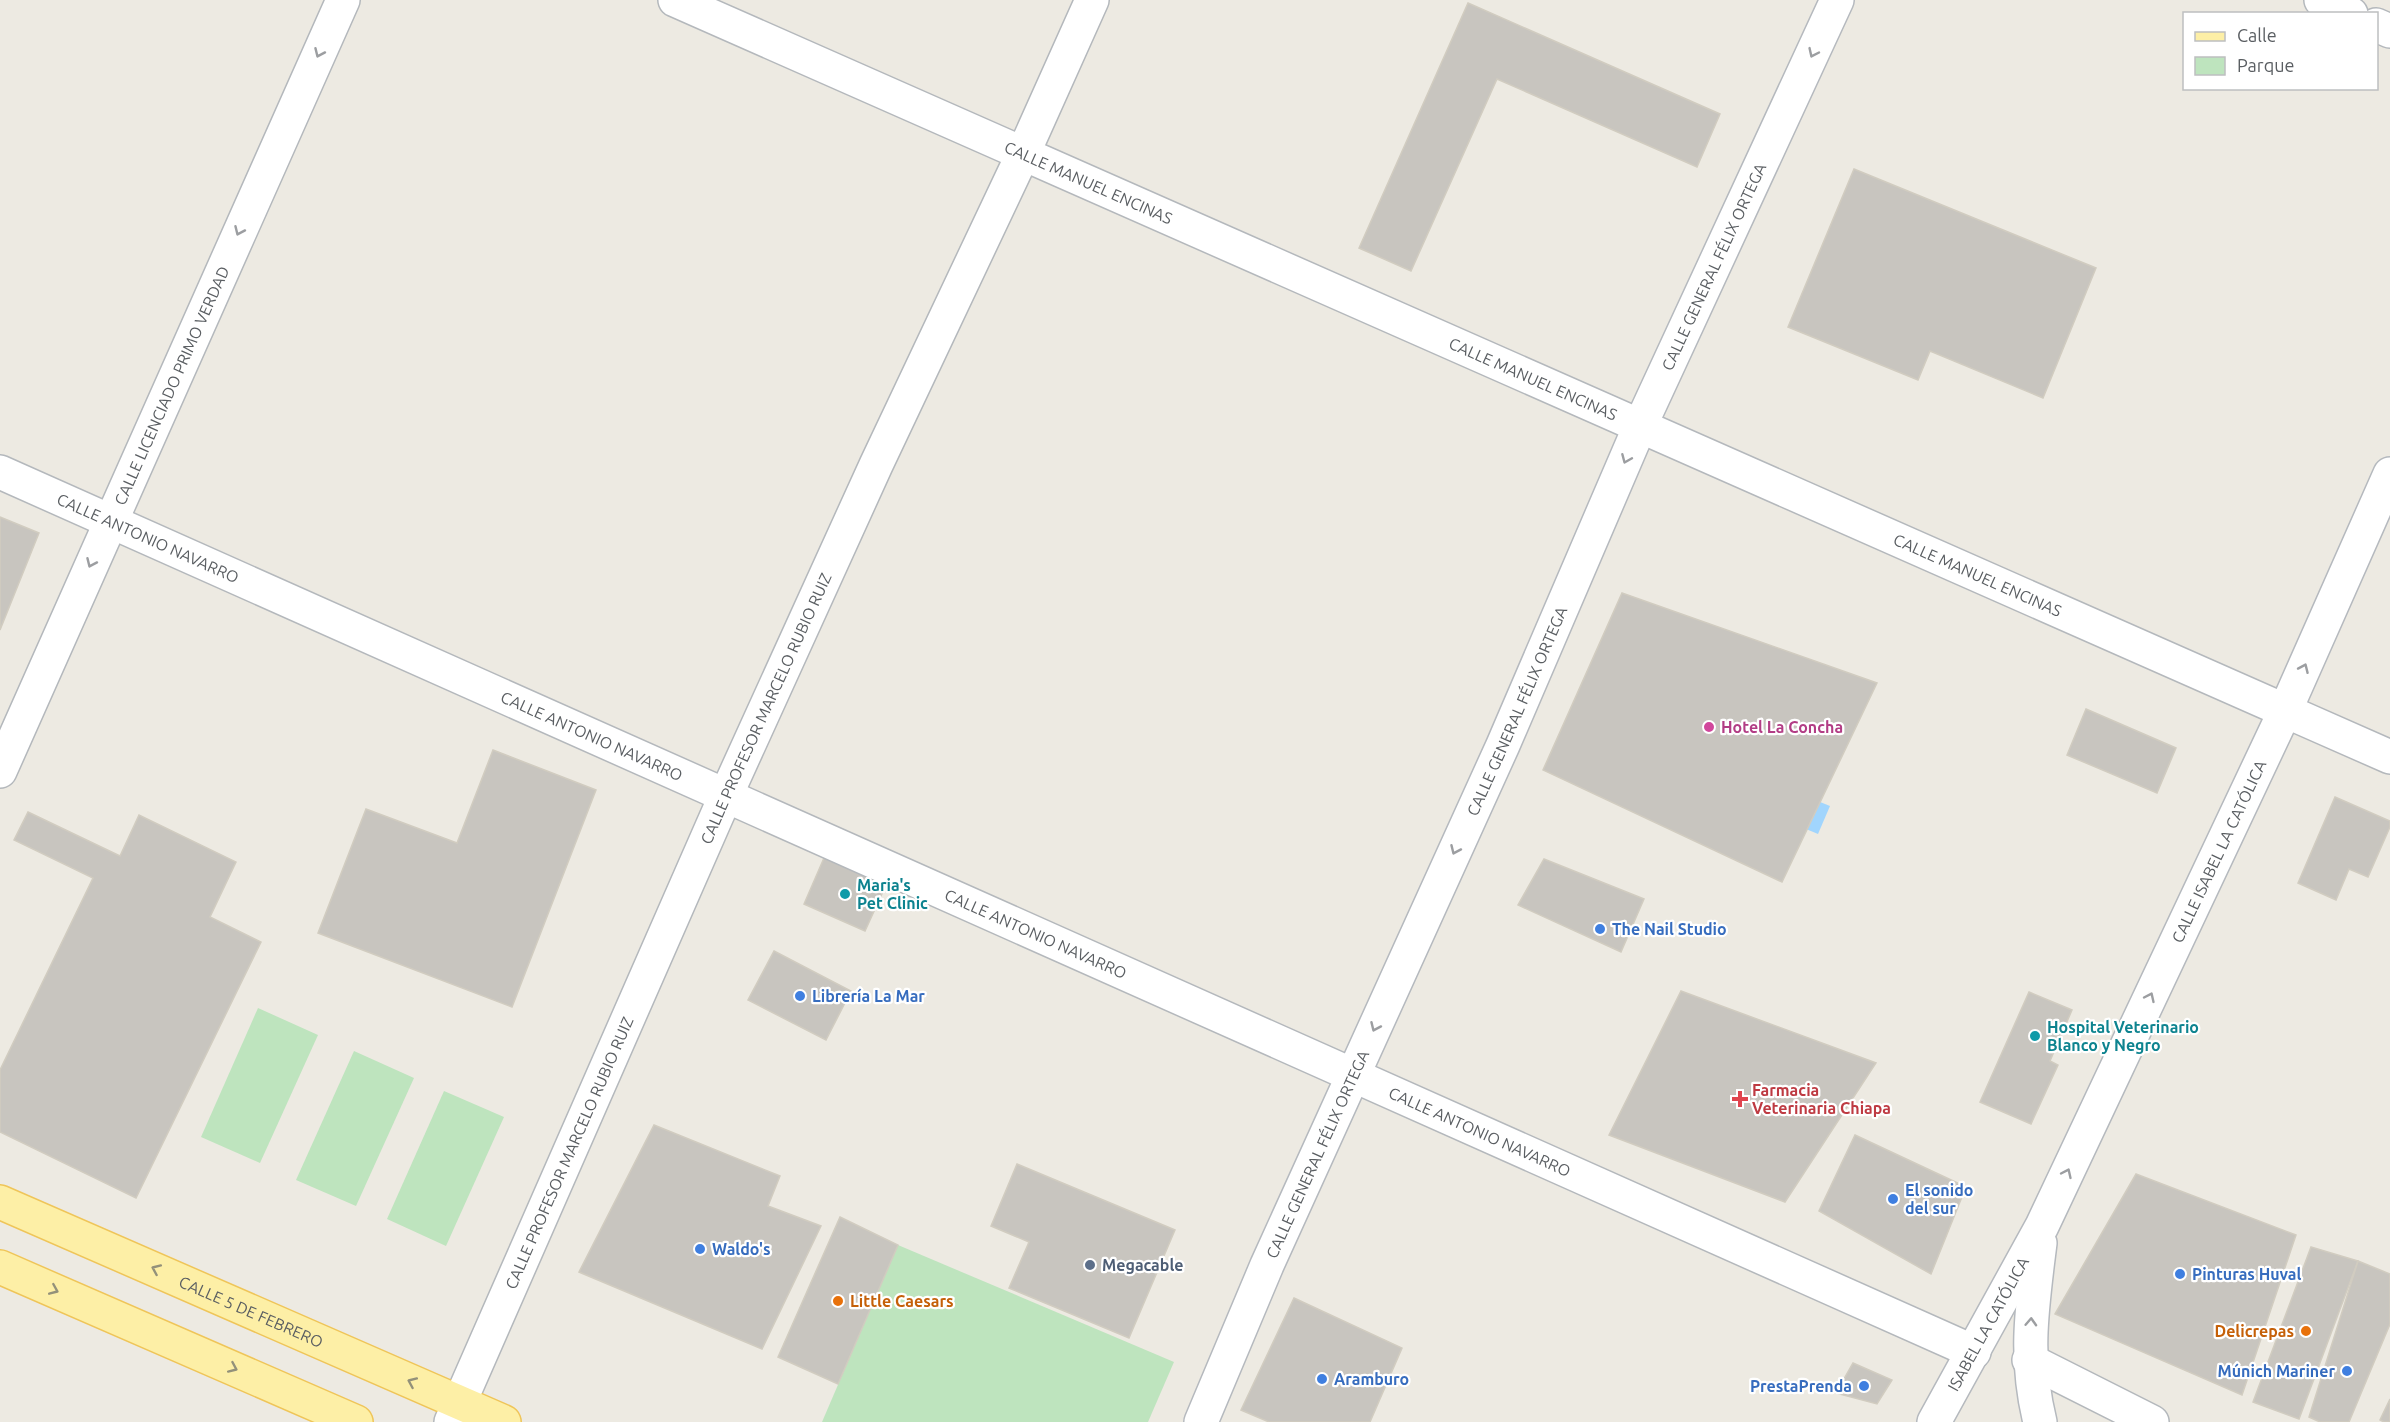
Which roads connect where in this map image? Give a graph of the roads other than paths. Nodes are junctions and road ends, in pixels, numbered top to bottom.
1 (343, 0) edge
2 (675, 0) edge
3 (1092, 0) edge
4 (1837, 0) edge
5 (2321, 0) edge
6 (2347, 12) edge
7 (1023, 154) junction
8 (1640, 426) junction
9 (0, 472) edge
10 (2390, 474) edge
11 (110, 521) junction
12 (2285, 711) junction
13 (2390, 757) edge
14 (0, 771) edge
15 (726, 795) junction
16 (1354, 1075) junction
17 (0, 1202) edge
18 (2042, 1226) junction
19 (0, 1267) edge
20 (1974, 1352) junction
21 (2029, 1360) junction
22 (455, 1412) edge
23 (356, 1422) edge
24 (504, 1422) edge
25 (1201, 1422) edge
26 (1934, 1422) edge
27 (2040, 1422) edge
28 (2152, 1422) edge

1 -> 11 street, CALLE LICENCIADO PRIMO VERDAD
2 - 7 street, CALLE MANUEL ENCINAS
3 - 7 street, CALLE PROFESOR MARCELO RUBIO RUIZ
4 -> 8 street, CALLE GENERAL FÉLIX ORTEGA
5 - 6 street
7 - 8 street, CALLE MANUEL ENCINAS
7 - 15 street, CALLE PROFESOR MARCELO RUBIO RUIZ
8 - 12 street, CALLE MANUEL ENCINAS
8 -> 16 street, CALLE GENERAL FÉLIX ORTEGA
9 - 11 street, CALLE ANTONIO NAVARRO
12 -> 10 street, CALLE ISABEL LA CATÓLICA
11 -> 14 street, CALLE LICENCIADO PRIMO VERDAD
11 - 15 street, CALLE ANTONIO NAVARRO
12 - 13 street, CALLE MANUEL ENCINAS
18 -> 12 street, CALLE ISABEL LA CATÓLICA
15 - 16 street, CALLE ANTONIO NAVARRO
15 - 22 street, CALLE PROFESOR MARCELO RUBIO RUIZ
16 - 20 street, CALLE ANTONIO NAVARRO
16 - 25 street, CALLE GENERAL FÉLIX ORTEGA
22 -> 17 main road, CALLE 5 DE FEBRERO
18 - 20 street, ISABEL LA CATÓLICA
21 -> 18 street
19 -> 23 main road
20 - 26 street, ISABEL LA CATÓLICA
21 - 27 street
21 - 28 street
22 - 24 main road, CALLE 5 DE FEBRERO

